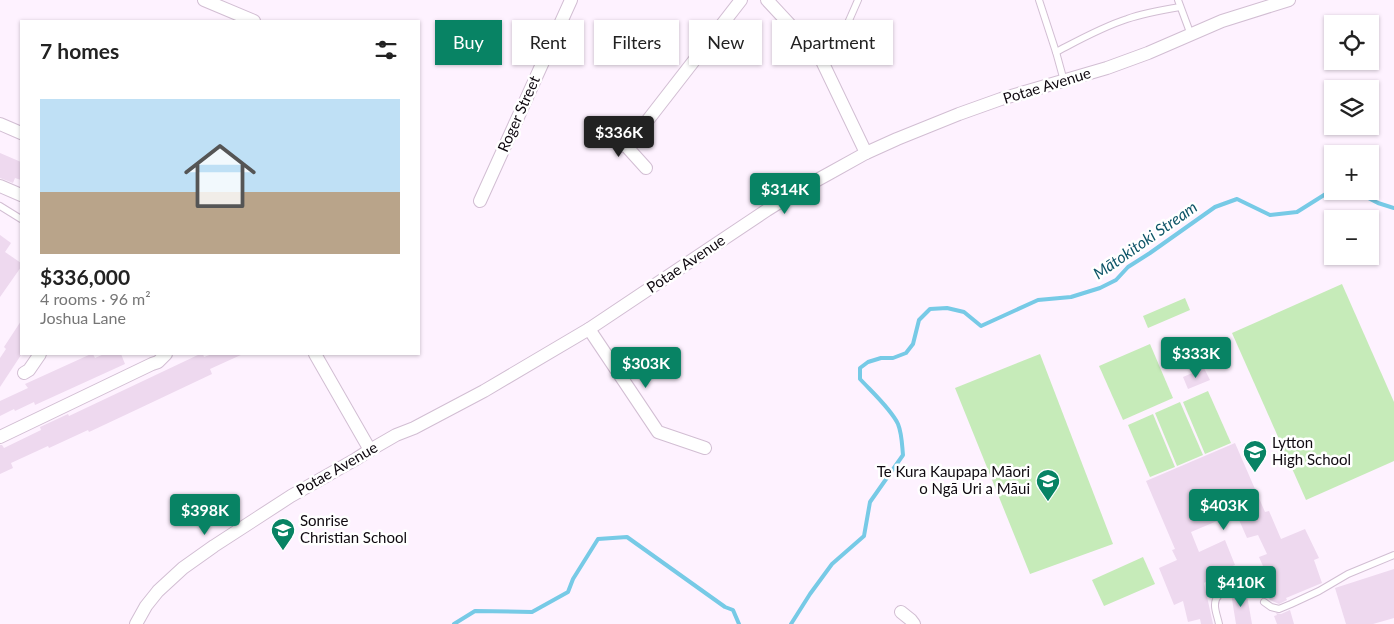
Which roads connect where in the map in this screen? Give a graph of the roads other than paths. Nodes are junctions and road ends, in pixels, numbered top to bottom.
1 (204, 0) edge
2 (570, 0) edge
3 (741, 0) edge
4 (767, 0) edge
5 (858, 0) edge
6 (1039, 0) edge
7 (1289, 0) edge
8 (1179, 3) edge
9 (252, 20) edge
10 (785, 20) edge
11 (849, 20) edge
12 (1191, 35) junction
13 (1056, 52) junction
14 (823, 65) edge
15 (1064, 80) junction
16 (0, 124) edge
17 (20, 133) edge
18 (602, 135) dead end
19 (627, 146) junction
20 (866, 153) junction
21 (646, 168) dead end
22 (0, 186) edge
23 (20, 196) edge
24 (480, 201) dead end
25 (0, 206) edge
26 (20, 217) edge
27 (589, 329) junction
28 (39, 355) edge
29 (165, 355) edge
30 (315, 355) edge
31 (24, 373) dead end
32 (0, 436) edge
33 (705, 448) dead end
34 (370, 450) junction
35 (1394, 555) edge
36 (1219, 595) dead end
37 (1264, 602) dead end
38 (900, 612) dead end
39 (136, 624) edge
40 (914, 624) edge
41 (1219, 624) edge

1 - 9 street
2 - 24 street, Roger Street
3 - 19 street
4 - 10 street
5 - 11 lane
6 - 13 lane
7 - 12 street, Potae Avenue
8 - 12 lane
8 - 13 lane
12 - 15 street, Potae Avenue
13 - 15 lane
14 - 20 street
15 - 20 street, Potae Avenue
16 - 17 street
18 - 19 street
19 - 21 street
20 - 27 street, Potae Avenue
22 - 23 street
25 - 26 lane
27 - 33 street
27 - 34 street, Potae Avenue
28 - 31 street
29 - 32 street
30 - 34 street
34 - 39 street, Potae Avenue
35 - 37 lane
36 - 41 lane
38 - 40 street

